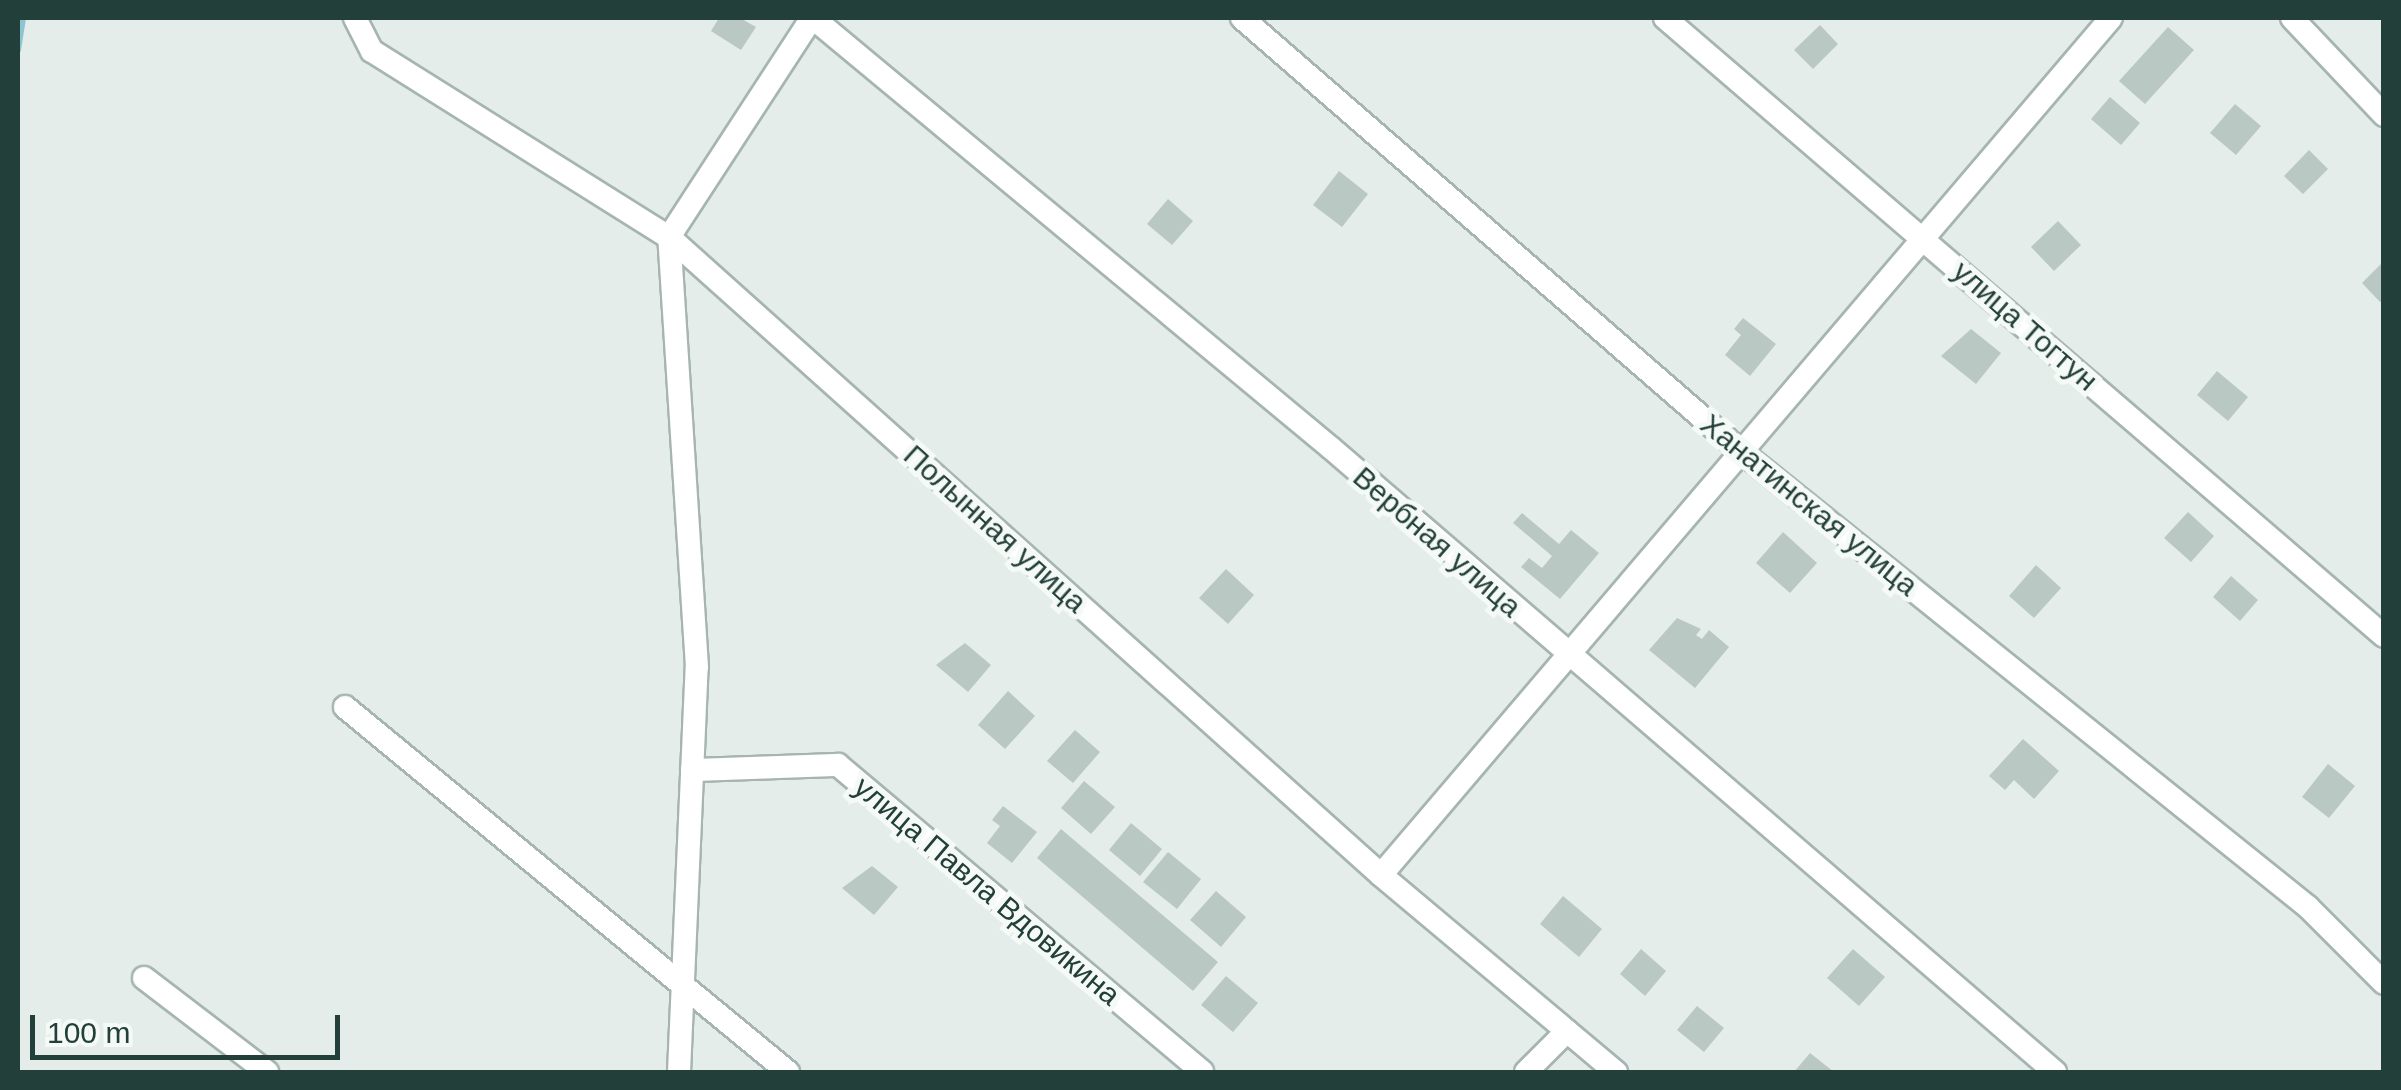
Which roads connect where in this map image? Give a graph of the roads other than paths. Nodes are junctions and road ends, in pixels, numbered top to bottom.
1 (355, 18) edge
2 (813, 18) edge
3 (1242, 18) edge
4 (1665, 18) edge
5 (2110, 18) edge
6 (2292, 18) edge
7 (2384, 115) edge
8 (669, 237) junction
9 (1922, 237) junction
10 (1744, 453) junction
11 (2384, 636) edge
12 (1568, 657) junction
13 (345, 708) dead end
14 (692, 770) junction
15 (1382, 875) junction
16 (144, 978) dead end
17 (2384, 983) edge
18 (680, 984) junction
19 (1568, 1032) junction
20 (267, 1072) edge
21 (679, 1072) edge
22 (788, 1072) edge
23 (1202, 1072) edge
24 (1526, 1072) edge
25 (1616, 1072) edge
26 (2054, 1072) edge

1 - 8 street, Полынная улица
2 - 8 street
2 - 12 street, Вербная улица
3 - 10 street, Ханатинская улица
4 - 9 street, улица Тогтун
5 - 9 street
6 - 7 street
8 - 14 street
8 - 15 street, Полынная улица
9 - 10 street
9 - 11 street, улица Тогтун
10 - 12 street
10 - 17 street, Ханатинская улица
12 - 15 street
12 - 26 street, Вербная улица
13 - 18 street
14 - 18 street
14 - 23 street, улица Павла Вдовикина
15 - 19 street, Полынная улица
16 - 20 street
18 - 21 street
18 - 22 street
19 - 24 street
19 - 25 street, Полынная улица

